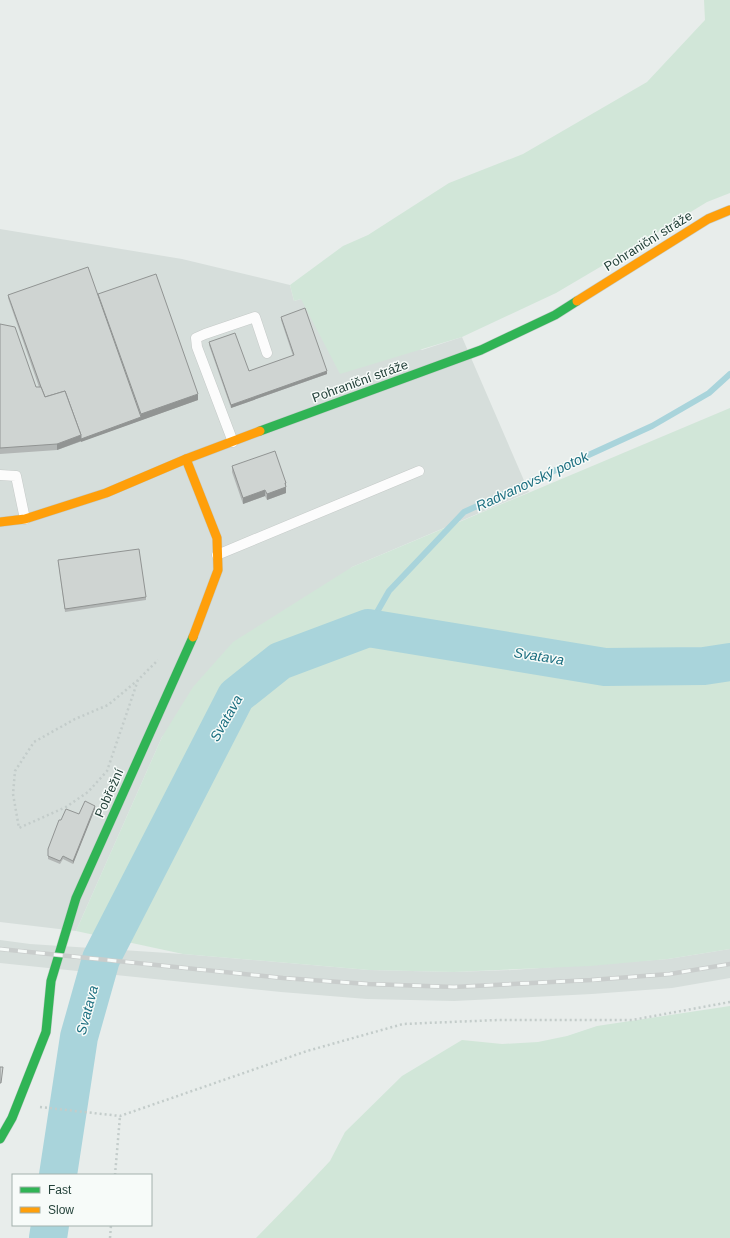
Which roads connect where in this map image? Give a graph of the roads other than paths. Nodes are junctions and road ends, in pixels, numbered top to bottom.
1 (730, 210) edge
2 (267, 353) dead end
3 (233, 442) junction
4 (186, 459) junction
5 (420, 471) dead end
6 (0, 475) edge
7 (25, 518) junction
8 (0, 522) edge
9 (217, 555) junction
10 (0, 1139) edge

1 - 3 street, Pohraniční stráže
2 - 3 lane
3 - 4 street, Pohraniční stráže
4 - 7 street, Pohraniční stráže
4 - 9 street, Pobřežní
5 - 9 lane
6 - 7 lane
7 - 8 street, Pohraniční stráže
9 - 10 street, Pobřežní

